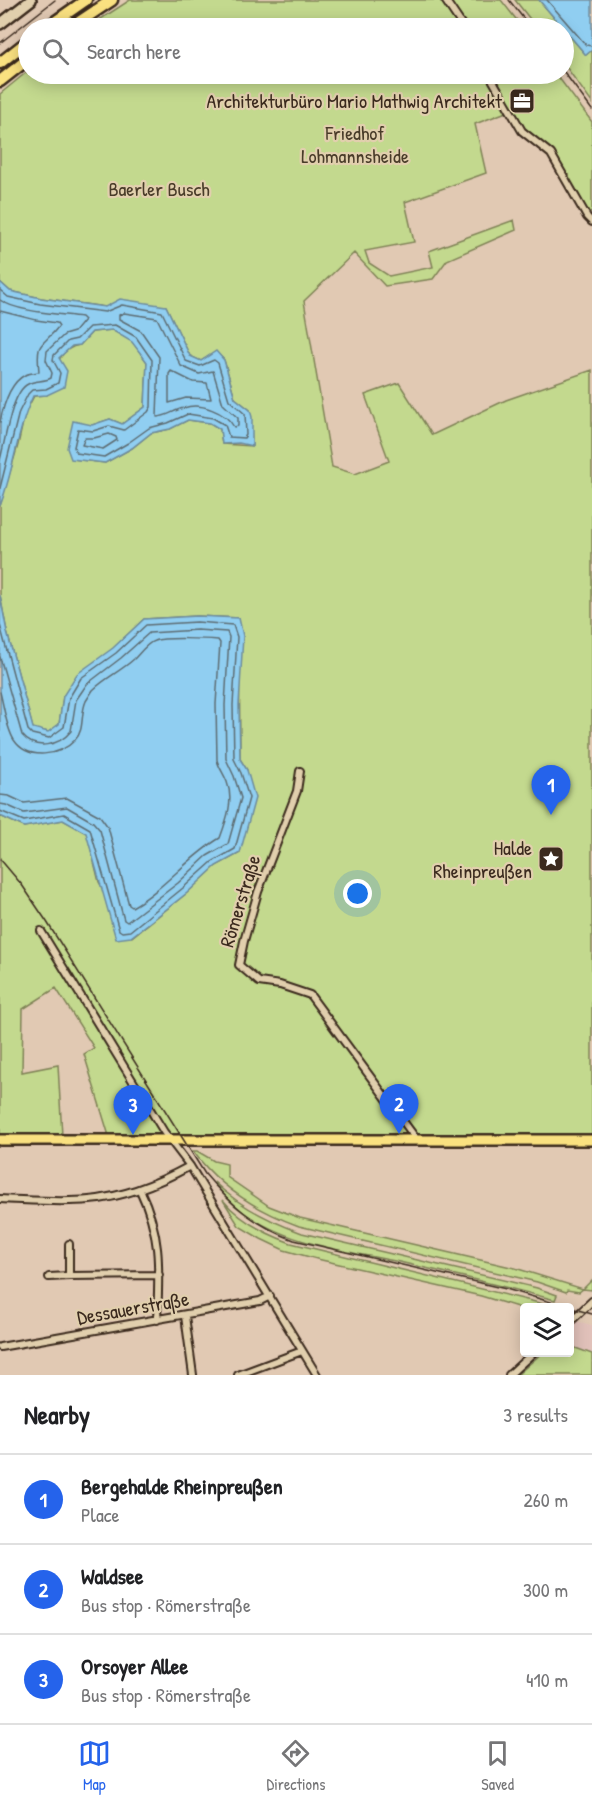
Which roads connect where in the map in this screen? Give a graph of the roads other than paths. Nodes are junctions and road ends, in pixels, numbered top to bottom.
1 (32, 0) edge
2 (86, 0) edge
3 (112, 0) edge
4 (445, 0) edge
5 (60, 18) edge
6 (85, 18) edge
7 (457, 18) edge
8 (0, 24) edge
9 (18, 49) edge
10 (0, 63) edge
11 (18, 67) edge
12 (0, 81) edge
13 (495, 84) edge
14 (592, 222) edge
15 (300, 771) dead end
16 (41, 931) dead end
17 (0, 1140) edge
18 (592, 1140) edge
19 (172, 1141) junction
20 (418, 1141) junction
21 (190, 1166) junction
22 (140, 1190) junction
23 (0, 1199) edge
24 (69, 1244) dead end
25 (159, 1275) junction
26 (69, 1276) junction
27 (49, 1277) dead end
28 (270, 1296) junction
29 (592, 1300) edge
30 (185, 1316) junction
31 (574, 1318) edge
32 (157, 1320) junction
33 (0, 1347) edge
34 (302, 1351) junction
35 (529, 1357) edge
36 (193, 1375) edge
37 (238, 1375) edge
38 (317, 1375) edge
39 (509, 1375) edge

1 - 8 main road
2 - 5 highway
3 - 6 highway
4 - 7 street
9 - 10 highway
11 - 12 highway
13 - 14 street
15 - 20 street, Römerstraße
16 - 19 street
17 - 19 main road
18 - 20 main road
19 - 20 main road
19 - 21 street
21 - 22 street
21 - 28 street
22 - 23 street
22 - 25 street
24 - 26 street
25 - 26 street
25 - 32 street
26 - 27 street
28 - 30 street, Dessauerstraße
28 - 34 street
29 - 31 street
30 - 32 street, Dessauerstraße
30 - 36 street
32 - 33 street, Dessauerstraße
34 - 37 street
34 - 38 street
35 - 39 street

